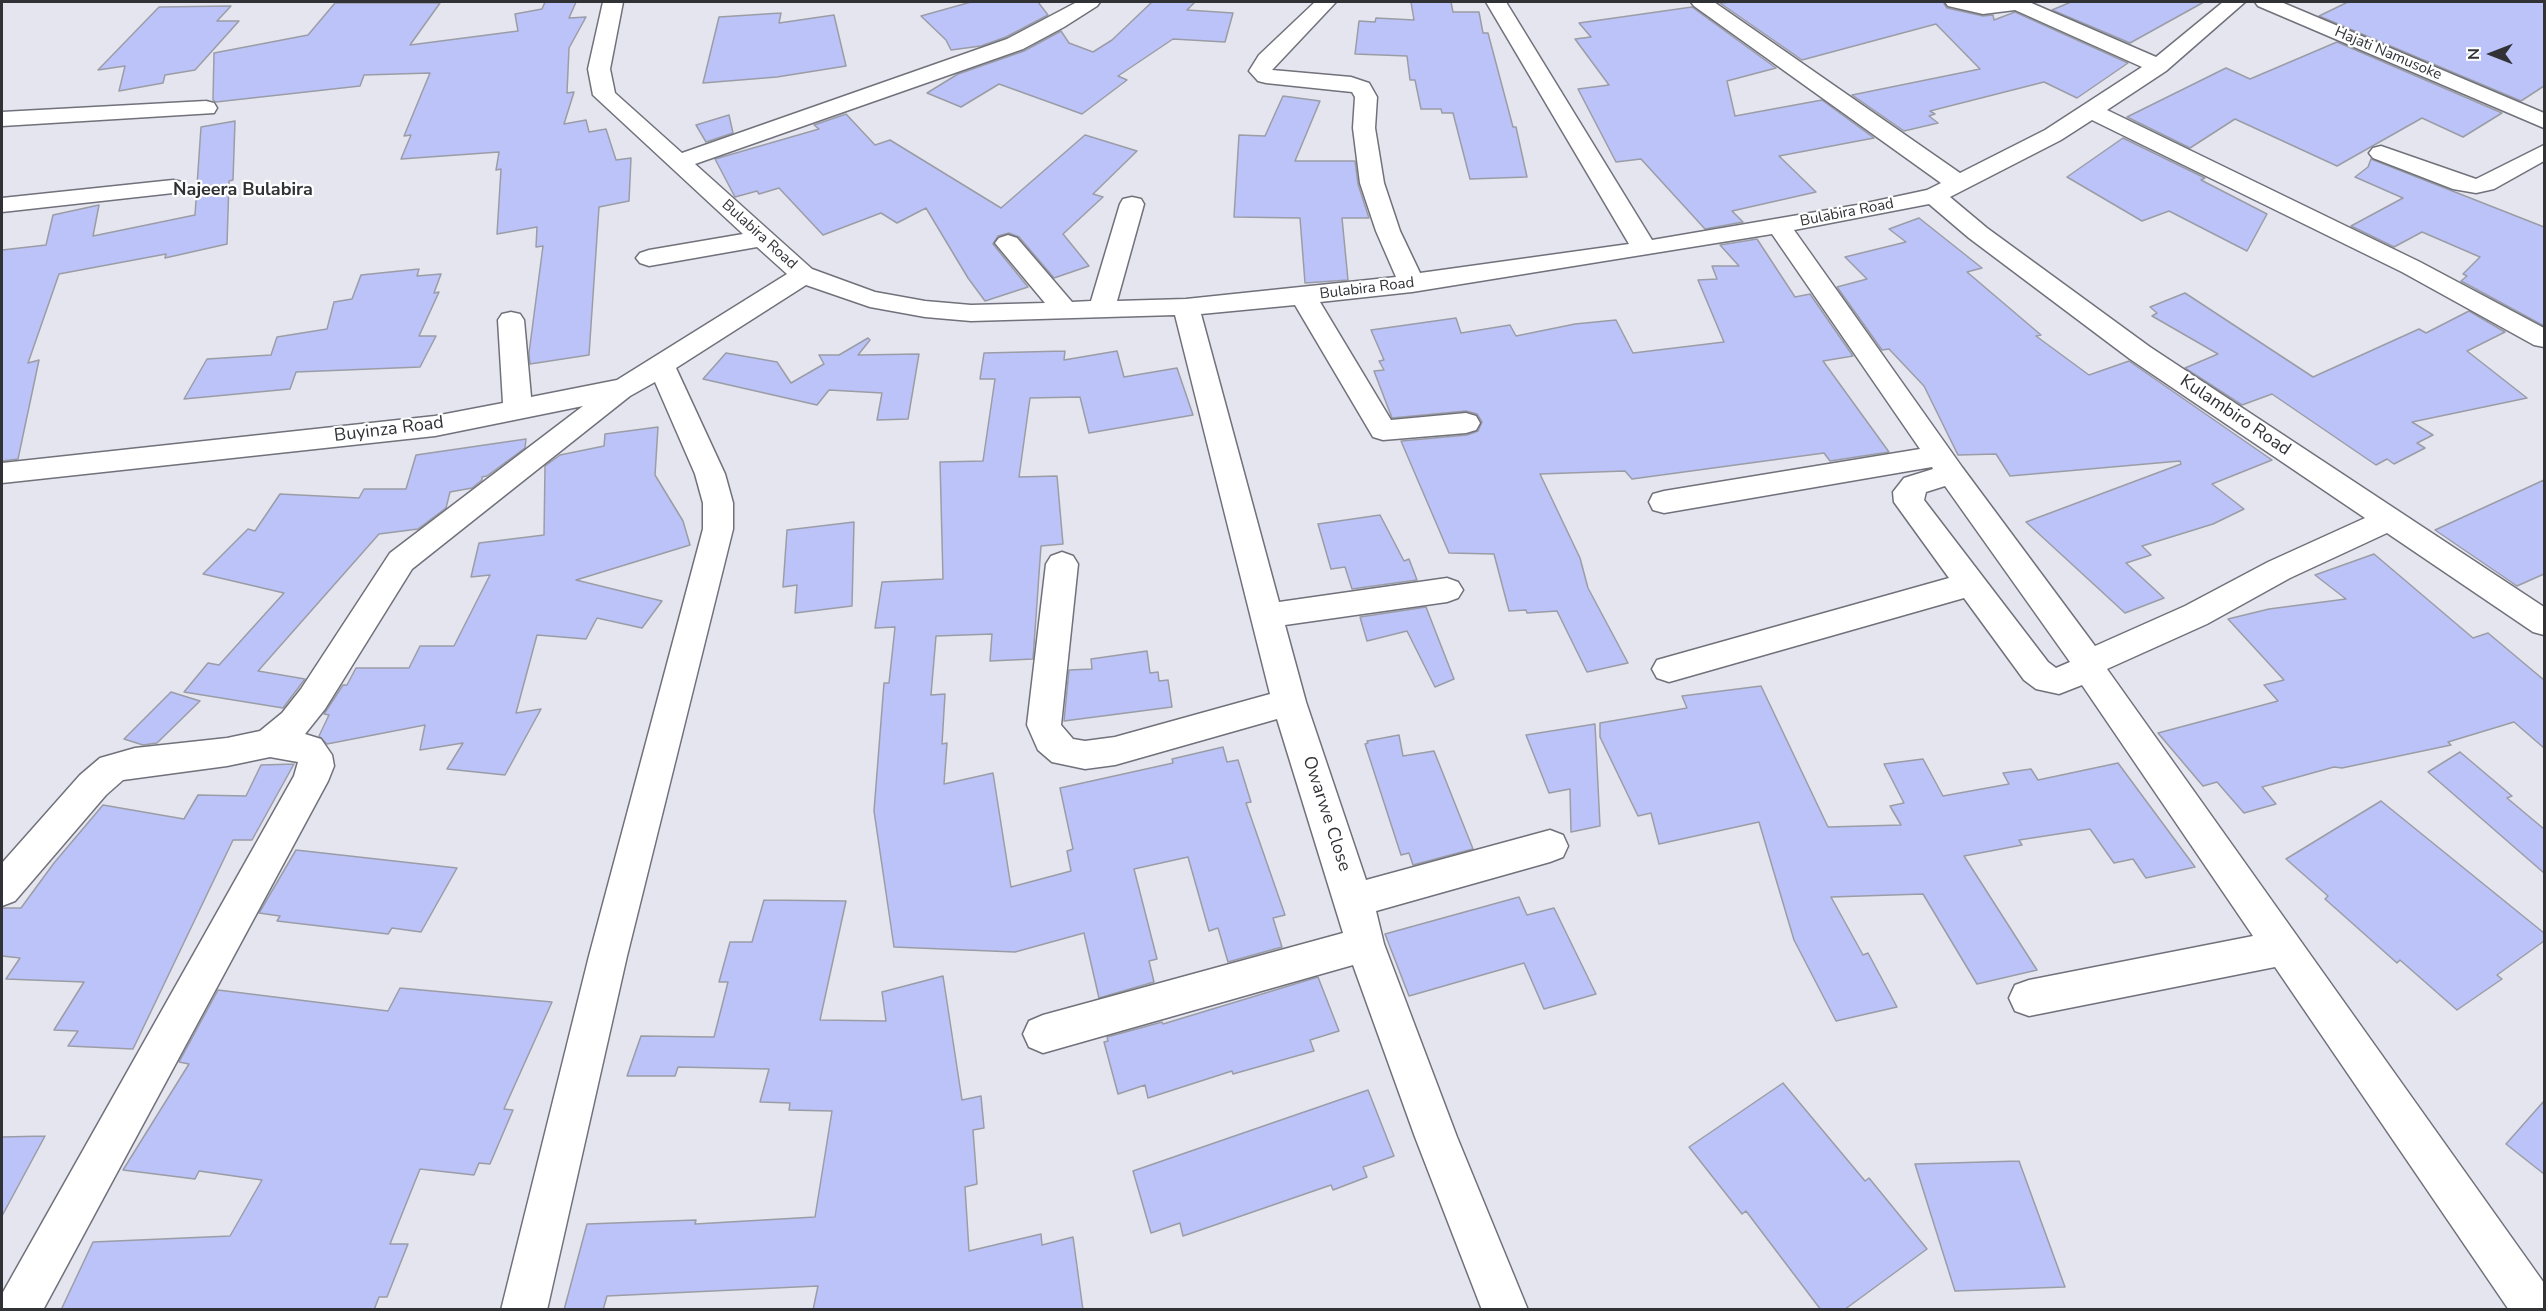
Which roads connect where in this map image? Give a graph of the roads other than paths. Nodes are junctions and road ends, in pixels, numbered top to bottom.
1 (613, 2) edge
2 (1090, 2) edge
3 (1326, 2) edge
4 (1496, 2) edge
5 (1701, 2) edge
6 (1955, 2) edge
7 (2235, 2) edge
8 (2265, 2) edge
9 (2015, 3) edge
10 (2158, 66) junction
11 (206, 108) dead end
12 (2090, 110) junction
13 (2, 119) edge
14 (2544, 121) edge
15 (2544, 152) edge
16 (2381, 153) dead end
17 (679, 162) junction
18 (1959, 184) junction
19 (173, 187) dead end
20 (1934, 196) junction
21 (1132, 204) dead end
22 (2, 205) edge
23 (1778, 225) junction
24 (763, 238) junction
25 (1008, 243) dead end
26 (1645, 249) junction
27 (649, 258) dead end
28 (803, 275) junction
29 (1412, 284) junction
30 (1304, 296) junction
31 (1186, 307) junction
32 (1102, 309) junction
33 (1065, 310) junction
34 (511, 320) dead end
35 (2544, 339) edge
36 (661, 364) junction
37 (625, 388) junction
38 (518, 411) junction
39 (1466, 423) dead end
40 (1946, 465) junction
41 (2, 473) edge
42 (1664, 502) dead end
43 (2390, 519) junction
44 (1062, 564) dead end
45 (1971, 584) junction
46 (1447, 590) dead end
47 (1266, 616) junction
48 (2544, 623) edge
49 (2088, 666) junction
50 (1669, 669) dead end
51 (1289, 702) junction
52 (270, 743) junction
53 (1550, 846) dead end
54 (2, 889) edge
55 (1354, 900) junction
56 (1365, 944) junction
57 (2283, 948) junction
58 (2029, 998) dead end
59 (1043, 1034) dead end
60 (18, 1310) edge
61 (524, 1310) edge
62 (1505, 1310) edge
63 (2536, 1310) edge

1 - 17 street, Bulabira Road
2 - 17 street
3 - 29 street
4 - 26 street
5 - 18 street
6 - 9 street
7 - 10 street, Bulabira Road
8 - 14 street, Hajati Namusoke
9 - 10 street
10 - 12 street, Bulabira Road
11 - 13 street
12 - 18 street, Bulabira Road
12 - 35 street
15 - 16 street
17 - 24 street, Bulabira Road
18 - 20 street, Bulabira Road
19 - 22 street
20 - 23 street, Bulabira Road
20 - 43 street, Kulambiro Road
21 - 32 street
23 - 26 street, Bulabira Road
23 - 40 street
24 - 27 street
24 - 28 street, Bulabira Road
25 - 33 street
26 - 29 street, Bulabira Road
28 - 33 street, Bulabira Road
28 - 36 street, Buyinza Road
29 - 30 street, Bulabira Road
30 - 31 street, Bulabira Road
30 - 39 street
31 - 32 street, Bulabira Road
31 - 47 street, Owarwe Close
32 - 33 street, Bulabira Road
34 - 38 street
36 - 37 street, Buyinza Road
36 - 61 street
37 - 38 street, Buyinza Road
37 - 52 street
38 - 41 street, Buyinza Road
40 - 42 street
40 - 45 street
40 - 49 street
43 - 48 street, Kulambiro Road
43 - 49 street
44 - 51 street
45 - 49 street
45 - 50 street
46 - 47 street
47 - 51 street, Owarwe Close
49 - 57 street
51 - 55 street, Owarwe Close
52 - 54 street
52 - 60 street
53 - 55 street
55 - 56 street, Owarwe Close
56 - 59 street
56 - 62 street, Owarwe Close
57 - 58 street
57 - 63 street

